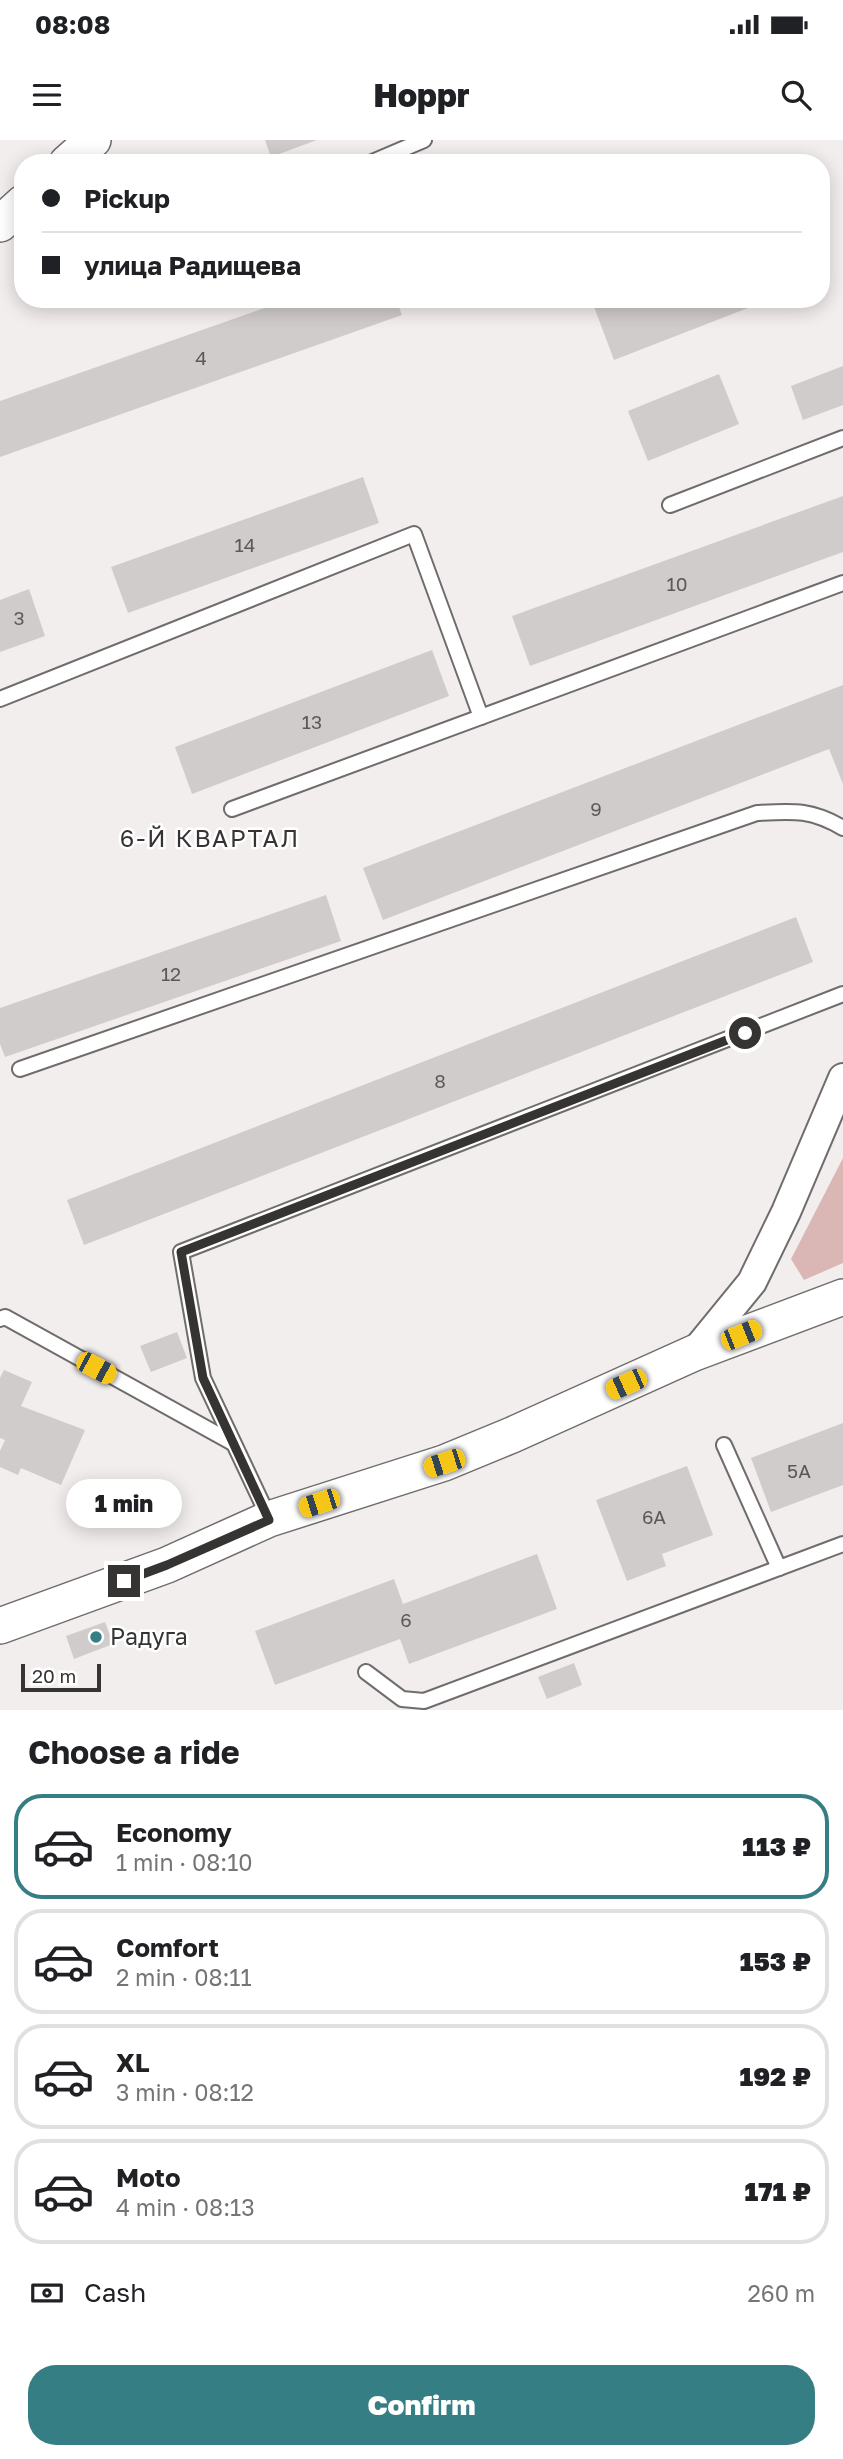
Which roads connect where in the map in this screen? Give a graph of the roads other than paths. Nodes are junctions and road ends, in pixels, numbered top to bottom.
1 (93, 140) edge
2 (424, 140) edge
3 (77, 154) edge
4 (391, 154) edge
5 (843, 438) edge
6 (670, 505) dead end
7 (843, 583) edge
8 (0, 699) edge
9 (481, 717) junction
10 (232, 809) dead end
11 (843, 828) edge
12 (843, 995) edge
13 (20, 1069) dead end
14 (843, 1078) edge
15 (843, 1297) edge
16 (0, 1319) edge
17 (694, 1353) junction
18 (233, 1443) junction
19 (724, 1445) dead end
20 (269, 1520) junction
21 (843, 1544) edge
22 (779, 1568) junction
23 (0, 1626) edge
24 (366, 1672) dead end

1 - 3 street
2 - 4 lane
5 - 6 lane
7 - 9 lane
8 - 9 lane
9 - 10 lane
11 - 13 lane
12 - 18 lane
14 - 17 street
15 - 17 street
16 - 18 lane
17 - 20 street
18 - 20 lane
19 - 22 lane
20 - 23 street
21 - 22 lane
22 - 24 lane

